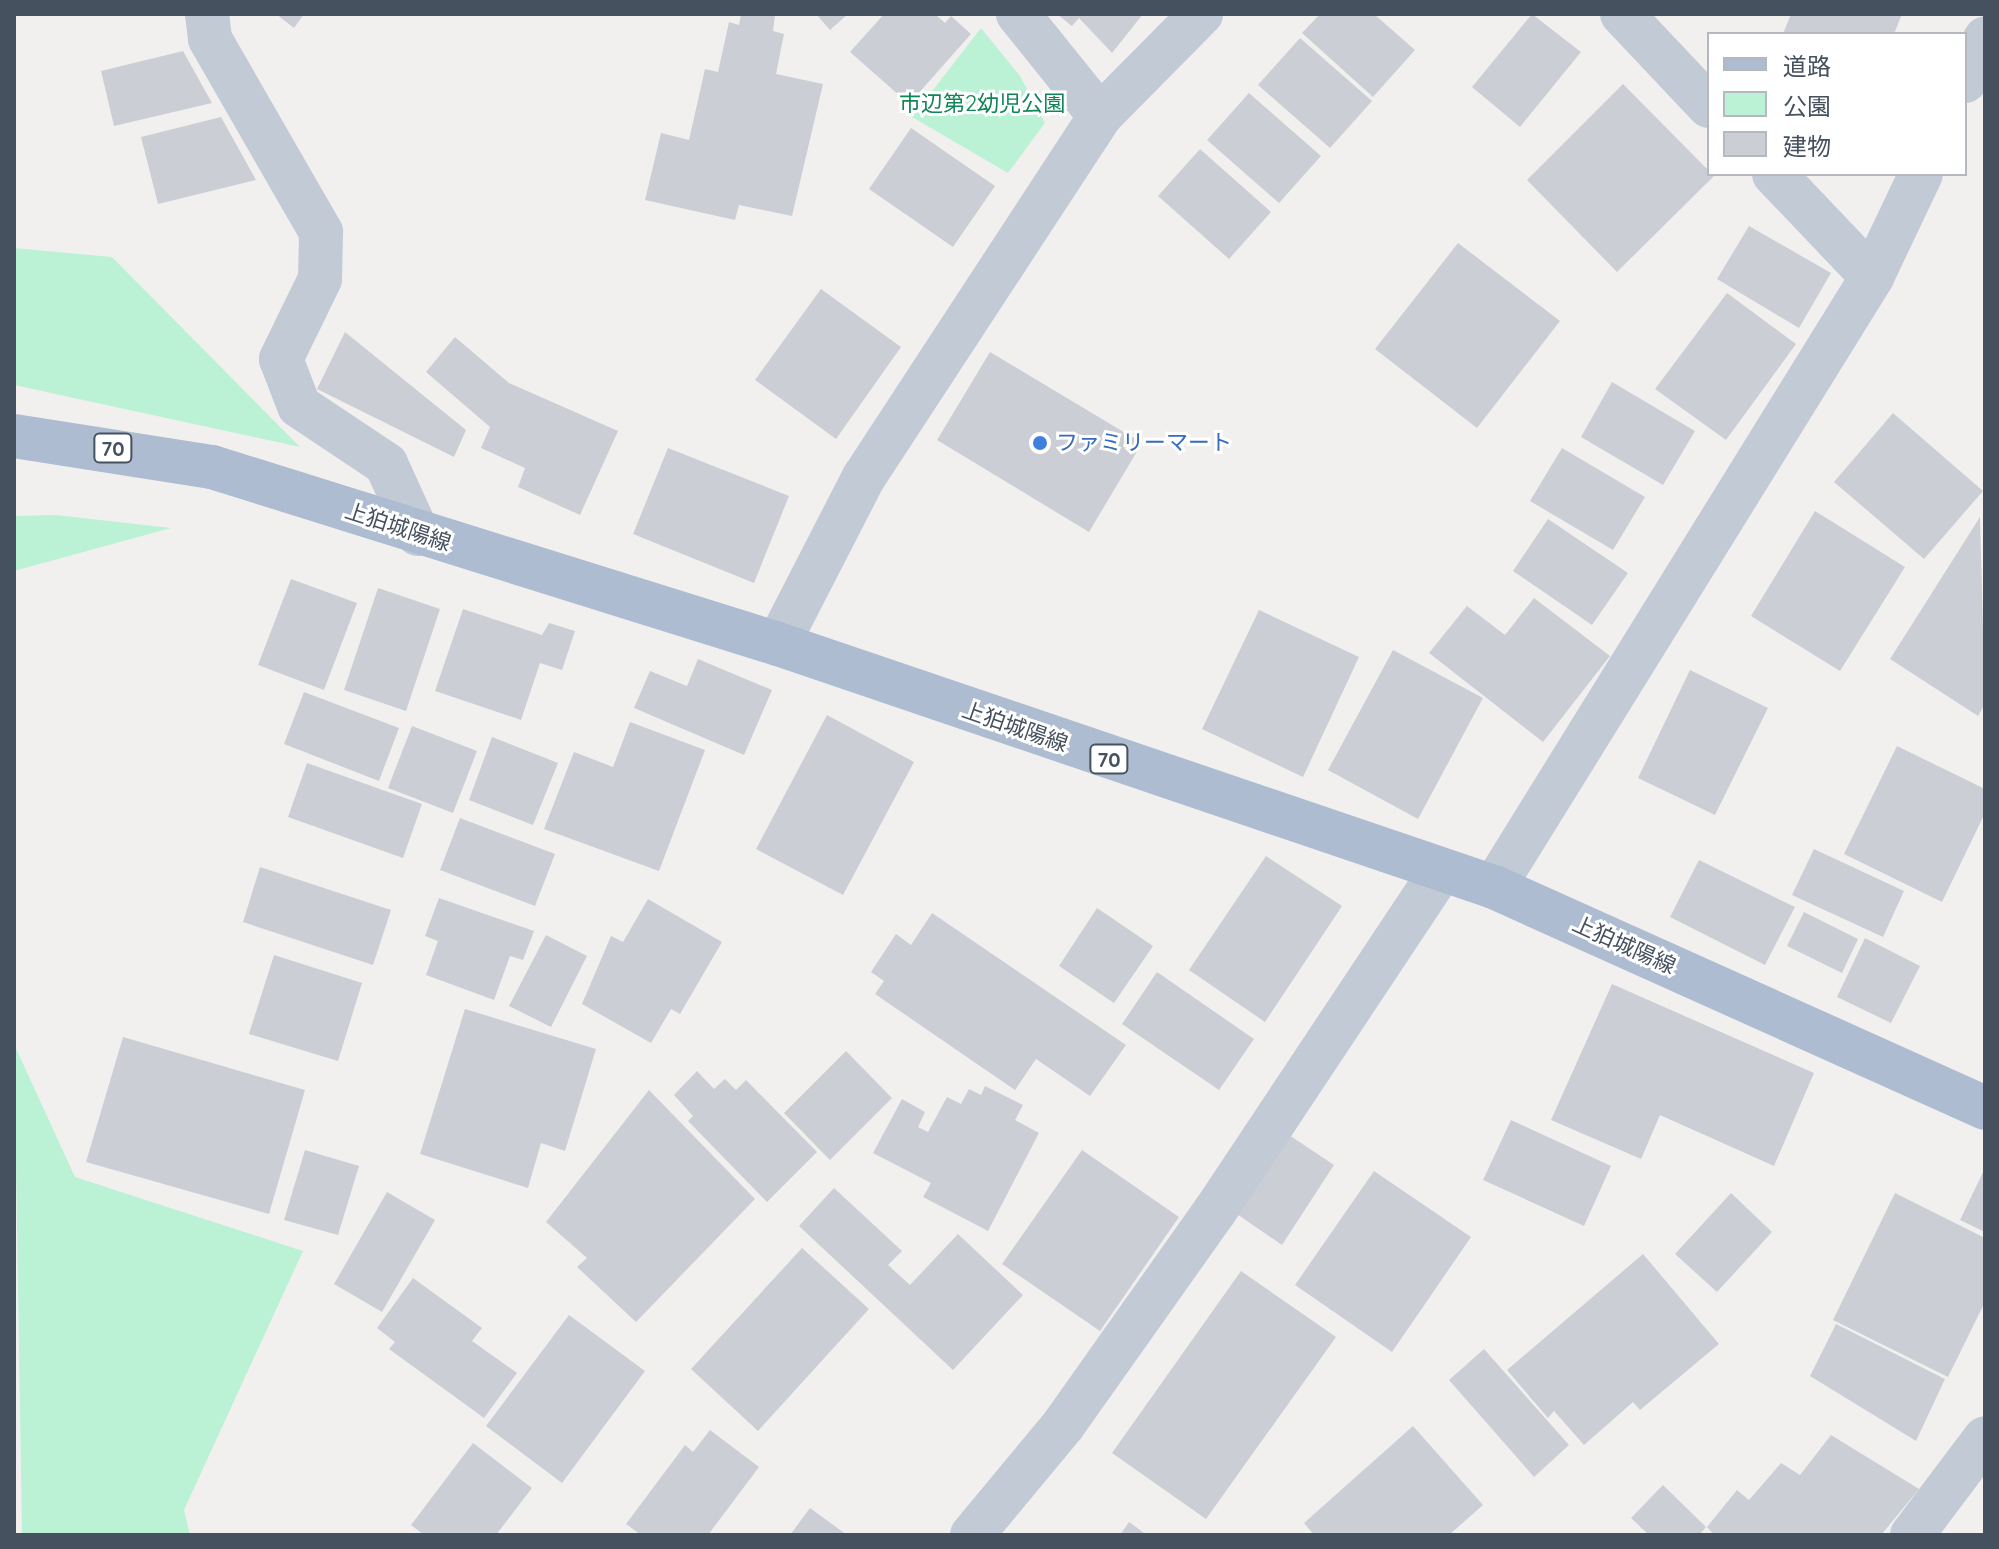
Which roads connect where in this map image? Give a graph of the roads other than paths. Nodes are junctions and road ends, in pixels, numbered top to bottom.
1 (207, 14) edge
2 (1018, 14) edge
3 (1201, 14) edge
4 (1622, 14) edge
5 (1985, 39) edge
6 (1967, 77) edge
7 (1707, 104) edge
8 (1100, 116) junction
9 (1776, 176) edge
10 (1920, 176) edge
11 (1872, 277) junction
12 (14, 436) edge
13 (418, 534) junction
14 (778, 644) junction
15 (1439, 874) junction
16 (1494, 887) junction
17 (1985, 1108) edge
18 (1985, 1438) edge
19 (972, 1535) edge
20 (1912, 1535) edge

1 - 13 street
2 - 8 street
3 - 8 street
4 - 7 street
5 - 6 street
8 - 14 street
9 - 11 street
10 - 11 street
11 - 16 street
12 - 13 main road, 上狛城陽線 / 70
13 - 14 main road, 上狛城陽線 / 70
14 - 15 main road, 上狛城陽線 / 70
15 - 16 main road, 上狛城陽線 / 70
15 - 19 street
16 - 17 main road, 上狛城陽線 / 70
18 - 20 street

